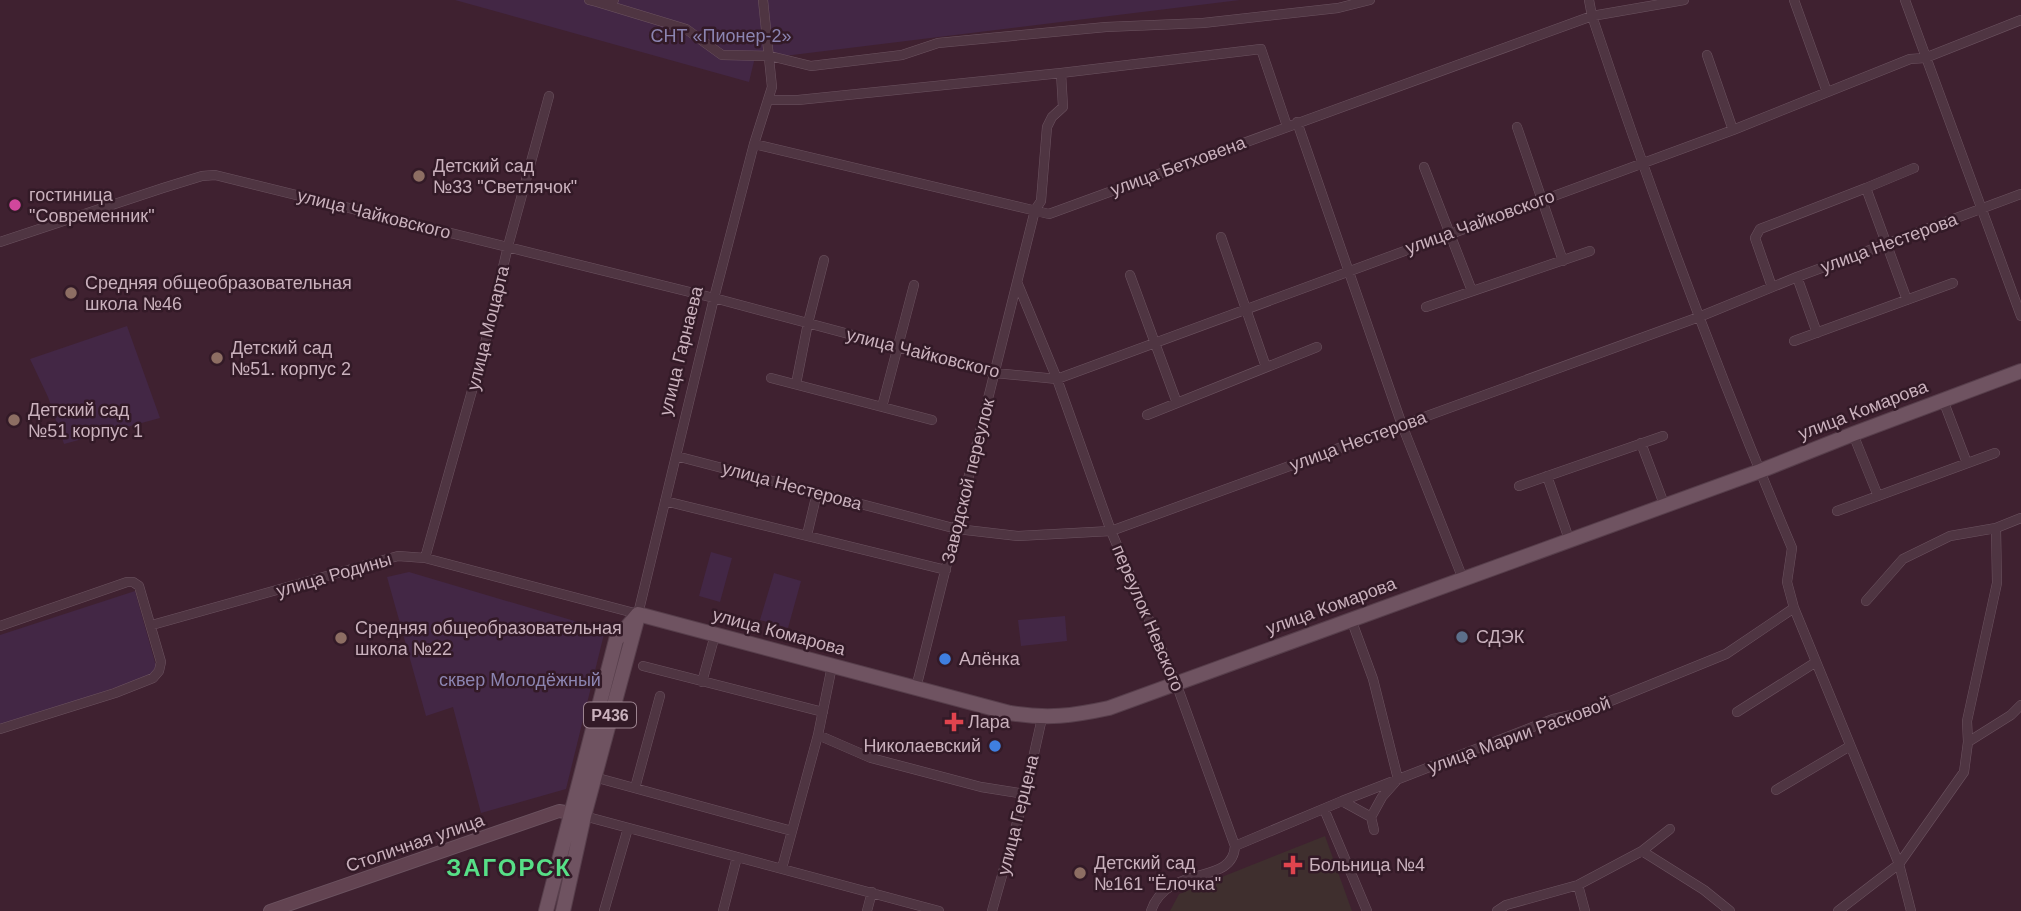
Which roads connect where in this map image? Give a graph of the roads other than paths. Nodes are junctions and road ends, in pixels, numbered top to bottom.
1 (614, 0) edge
2 (763, 0) edge
3 (1370, 0) edge
4 (1589, 0) edge
5 (1684, 0) edge
6 (1794, 0) edge
7 (1905, 0) edge
8 (593, 1) edge
9 (1592, 16) junction
10 (2021, 20) edge
11 (1707, 55) dead end
12 (770, 56) junction
13 (1925, 58) junction
14 (1062, 73) junction
15 (1827, 92) junction
16 (549, 96) dead end
17 (769, 100) junction
18 (1292, 124) junction
19 (1517, 127) dead end
20 (1733, 130) junction
21 (754, 144) junction
22 (1641, 163) junction
23 (1424, 167) dead end
24 (1914, 168) dead end
25 (1866, 188) junction
26 (2021, 194) edge
27 (1542, 200) junction
28 (1981, 209) junction
29 (1035, 210) junction
30 (1449, 234) junction
31 (1221, 237) dead end
32 (0, 242) edge
33 (1886, 244) junction
34 (508, 246) junction
35 (1590, 251) dead end
36 (824, 260) dead end
37 (1563, 261) junction
38 (1348, 271) junction
39 (1130, 275) dead end
40 (1797, 277) junction
41 (1017, 282) junction
42 (1952, 283) dead end
43 (914, 285) dead end
44 (1772, 287) junction
45 (1472, 291) junction
46 (714, 298) junction
47 (1907, 300) junction
48 (1426, 307) dead end
49 (1247, 309) junction
50 (2021, 316) edge
51 (1699, 317) junction
52 (808, 323) junction
53 (1817, 333) junction
54 (1794, 341) dead end
55 (1156, 342) junction
56 (897, 347) junction
57 (1317, 347) dead end
58 (1266, 367) junction
59 (2021, 371) edge
60 (995, 373) junction
61 (771, 378) dead end
62 (1057, 379) junction
63 (796, 384) junction
64 (1943, 400) junction
65 (1177, 403) junction
66 (882, 407) junction
67 (1147, 415) dead end
68 (932, 420) dead end
69 (1402, 425) junction
70 (1853, 433) junction
71 (1663, 436) dead end
72 (1641, 443) junction
73 (1995, 453) dead end
74 (676, 456) junction
75 (1967, 463) junction
76 (1760, 471) junction
77 (1547, 476) junction
78 (1518, 486) dead end
79 (817, 493) junction
80 (1878, 496) junction
81 (665, 501) junction
82 (1664, 505) junction
83 (1837, 512) dead end
84 (2021, 518) edge
85 (1996, 528) junction
86 (957, 529) junction
87 (1111, 531) junction
88 (807, 536) junction
89 (1569, 539) junction
90 (425, 558) junction
91 (946, 570) junction
92 (1463, 579) junction
93 (1866, 601) dead end
94 (1794, 608) junction
95 (638, 614) junction
96 (1351, 619) junction
97 (152, 625) junction
98 (0, 626) edge
99 (715, 635) junction
100 (1816, 662) junction
101 (643, 666) dead end
102 (832, 666) junction
103 (702, 682) junction
104 (1176, 684) junction
105 (916, 688) junction
106 (660, 696) dead end
107 (2021, 705) edge
108 (823, 712) junction
109 (1737, 712) dead end
110 (1042, 718) junction
111 (0, 729) edge
112 (818, 735) junction
113 (1968, 742) junction
114 (1850, 746) junction
115 (594, 777) junction
116 (1398, 779) junction
117 (635, 788) junction
118 (1776, 790) dead end
119 (1025, 794) junction
120 (1342, 801) junction
121 (1324, 809) junction
122 (578, 814) junction
123 (1371, 817) junction
124 (628, 828) junction
125 (1670, 829) dead end
126 (1374, 830) dead end
127 (792, 831) junction
128 (1235, 846) junction
129 (1642, 851) junction
130 (737, 857) junction
131 (1899, 864) junction
132 (782, 868) junction
133 (1578, 885) junction
134 (872, 892) junction
135 (270, 911) edge
136 (546, 911) edge
137 (563, 911) edge
138 (604, 911) edge
139 (723, 911) edge
140 (867, 911) edge
141 (939, 911) edge
142 (992, 911) edge
143 (1151, 911) edge
144 (1367, 911) edge
145 (1497, 911) edge
146 (1585, 911) edge
147 (1730, 911) edge
148 (1838, 911) edge
149 (1911, 911) edge

1 - 8 street
2 - 12 street, улица Гарнаева
3 - 12 street
4 - 9 street
5 - 9 street, улица Бетховена
6 - 15 street
7 - 13 street
8 - 12 street
9 - 18 street, улица Бетховена
9 - 22 street
10 - 13 street, улица Чайковского
11 - 20 street
12 - 17 street, улица Гарнаева
13 - 15 street, улица Чайковского
13 - 28 street
14 - 17 street
14 - 18 street
14 - 29 street, Заводской переулок
15 - 20 street, улица Чайковского
16 - 34 street, улица Моцарта
17 - 21 street, улица Гарнаева
18 - 29 street, улица Бетховена
18 - 38 street
19 - 27 street
20 - 22 street, улица Чайковского
21 - 29 street, улица Бетховена
21 - 46 street, улица Гарнаева
22 - 27 street, улица Чайковского
22 - 51 street
23 - 30 street
24 - 25 street
25 - 33 street
25 - 44 street
26 - 28 street, улица Нестерова
27 - 30 street, улица Чайковского
27 - 37 street
28 - 33 street, улица Нестерова
28 - 50 street
29 - 41 street, Заводской переулок
30 - 38 street, улица Чайковского
30 - 45 street
31 - 49 street
32 - 34 street, улица Чайковского
33 - 40 street, улица Нестерова
33 - 47 street
34 - 46 street, улица Чайковского
34 - 90 street, улица Моцарта
35 - 37 street
36 - 52 street
37 - 45 street
38 - 49 street, улица Чайковского
38 - 69 street
39 - 55 street
40 - 44 street, улица Нестерова
40 - 53 street
41 - 60 street, Заводской переулок
41 - 62 street, переулок Невского
42 - 47 street
43 - 56 street
44 - 51 street, улица Нестерова
45 - 48 street
46 - 52 street, улица Чайковского
46 - 74 street, улица Гарнаева
47 - 53 street
49 - 55 street, улица Чайковского
49 - 58 street
51 - 69 street, улица Нестерова
51 - 76 street
52 - 56 street, улица Чайковского
52 - 63 street
53 - 54 street
55 - 62 street, улица Чайковского
55 - 65 street
56 - 60 street, улица Чайковского
56 - 66 street
57 - 58 street
58 - 65 street
59 - 64 main road, улица Комарова
60 - 62 street, улица Чайковского
60 - 86 street, Заводской переулок
61 - 63 street
62 - 87 street, переулок Невского
63 - 66 street
64 - 70 main road, улица Комарова
64 - 75 street
65 - 67 street
66 - 68 street
69 - 87 street, улица Нестерова
69 - 92 street
70 - 76 main road, улица Комарова
70 - 80 street
71 - 72 street
72 - 77 street
72 - 82 street
73 - 75 street
74 - 79 street, улица Нестерова
74 - 81 street, улица Гарнаева
75 - 80 street
76 - 82 main road, улица Комарова
76 - 94 street
77 - 78 street
77 - 89 street
79 - 86 street, улица Нестерова
79 - 88 street
80 - 83 street
81 - 88 street
81 - 95 street, улица Гарнаева
82 - 89 main road, улица Комарова
84 - 85 street
85 - 93 street
85 - 113 street
86 - 87 street, улица Нестерова
86 - 91 street, Заводской переулок
87 - 104 street, переулок Невского
88 - 91 street
89 - 92 main road, улица Комарова
90 - 95 street, улица Родины
90 - 97 street, улица Родины
91 - 105 street, Заводской переулок
92 - 96 main road, улица Комарова
94 - 100 street
94 - 116 street, улица Марии Расковой
95 - 99 main road, улица Комарова
95 - 115 main road, улица Гарнаева / P436
95 - 122 main road, улица Гарнаева
96 - 104 main road, улица Комарова
96 - 116 street
97 - 98 street
97 - 111 street
99 - 102 main road, улица Комарова
99 - 103 street
100 - 109 street
100 - 114 street
101 - 103 street
102 - 105 main road, улица Комарова
102 - 108 street
103 - 108 street
104 - 110 main road, улица Комарова
104 - 128 street, переулок Невского
105 - 110 main road, улица Комарова
106 - 117 street
107 - 113 street
108 - 112 street
110 - 119 street, улица Герцена
112 - 119 street
112 - 127 street
113 - 131 street
114 - 118 street
114 - 131 street
115 - 117 street
115 - 122 main road, улица Гарнаева / P436
116 - 120 street, улица Марии Расковой
116 - 123 street
117 - 127 street
119 - 142 street, улица Герцена
120 - 121 street, улица Марии Расковой
120 - 123 street
121 - 128 street, улица Марии Расковой
121 - 144 street
122 - 124 street
122 - 135 street, Столичная улица
122 - 136 main road, улица Гарнаева
122 - 137 main road, улица Гарнаева / P436
123 - 126 street
124 - 130 street
124 - 138 street
125 - 129 street
127 - 132 street
128 - 143 street
129 - 133 street
129 - 147 street
130 - 132 street
130 - 139 street
131 - 148 street
131 - 149 street
132 - 134 street
133 - 145 street
133 - 146 street
134 - 140 street
134 - 141 street

